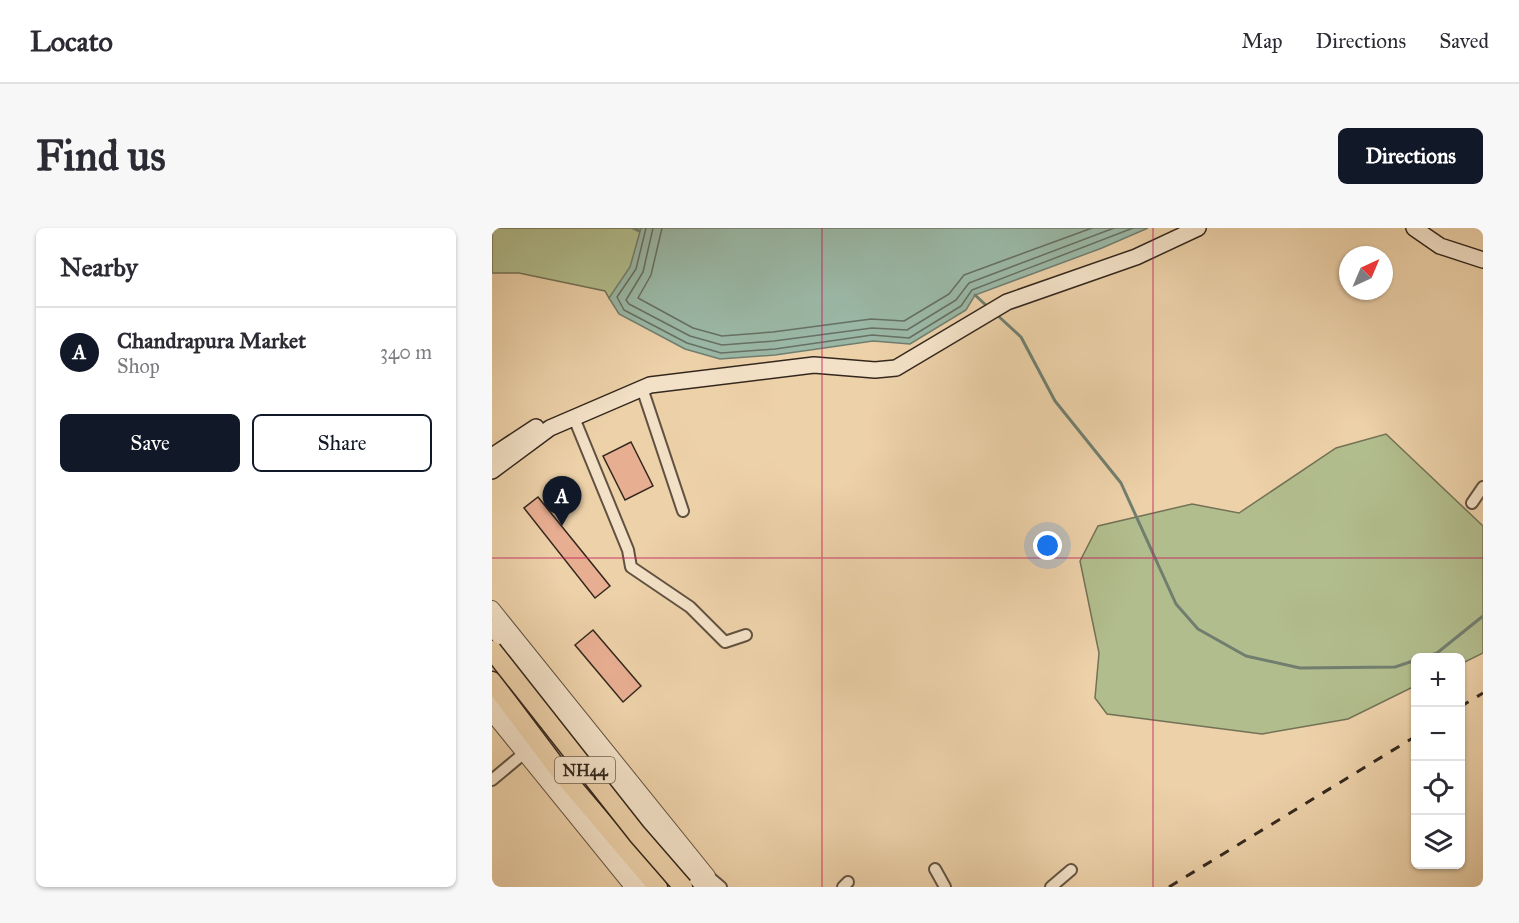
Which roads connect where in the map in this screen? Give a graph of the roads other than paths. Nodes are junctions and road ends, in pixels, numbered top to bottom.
1 (1198, 228) edge
2 (1414, 228) edge
3 (1483, 260) edge
4 (646, 387) junction
5 (574, 418) junction
6 (492, 456) edge
7 (492, 471) edge
8 (1483, 487) edge
9 (1472, 503) dead end
10 (683, 511) dead end
11 (492, 608) edge
12 (492, 627) edge
13 (746, 635) dead end
14 (501, 651) edge
15 (492, 666) edge
16 (492, 681) edge
17 (493, 705) edge
18 (523, 754) junction
19 (492, 780) edge
20 (935, 869) dead end
21 (1071, 870) dead end
22 (707, 883) edge
23 (644, 887) edge
24 (658, 887) edge
25 (683, 887) edge
26 (721, 887) edge
27 (945, 887) edge
28 (1051, 887) edge

1 - 4 main road
2 - 3 main road
4 - 5 main road
4 - 6 main road
4 - 10 street
5 - 7 main road
5 - 13 street
8 - 9 street
11 - 22 street
12 - 14 main road
14 - 15 main road
14 - 22 main road
14 - 25 highway, NH44, bridge
16 - 24 highway, NH44
17 - 18 street
17 - 23 main road
18 - 19 street
18 - 23 street
20 - 27 street
21 - 28 street
22 - 26 street

